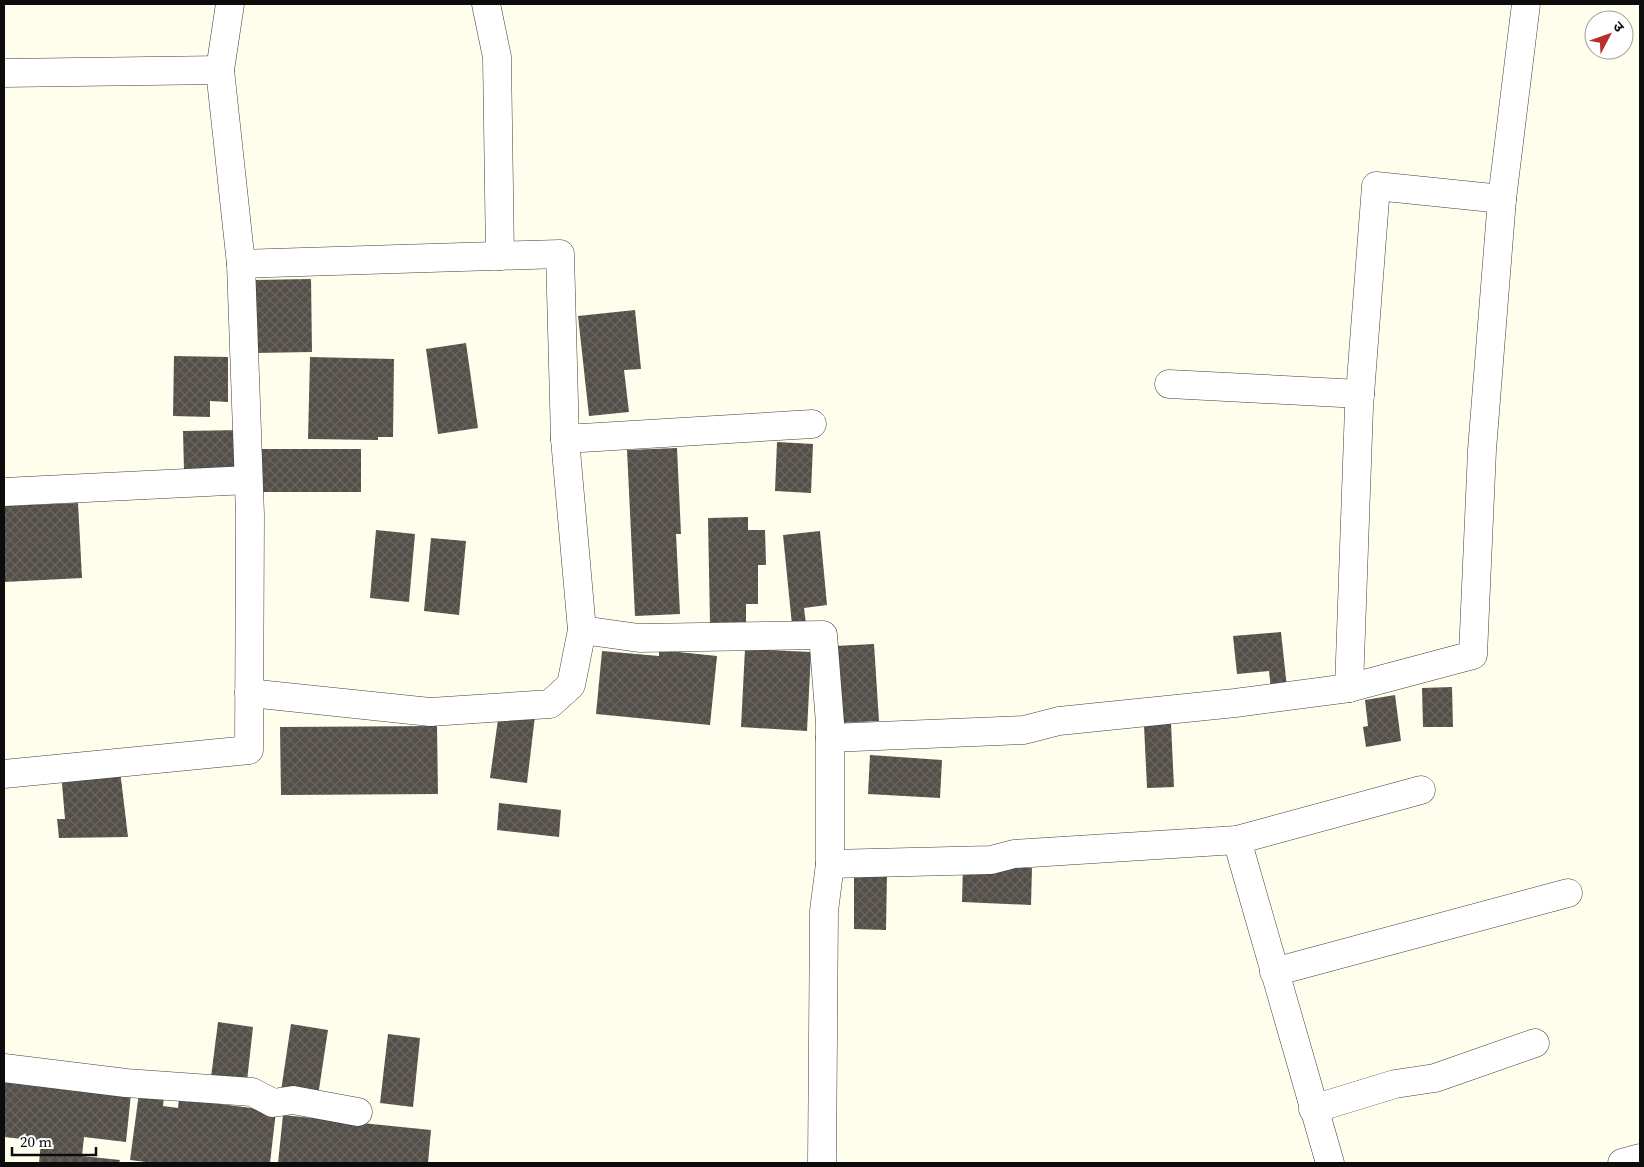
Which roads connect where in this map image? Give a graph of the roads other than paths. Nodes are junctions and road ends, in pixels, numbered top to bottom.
1 (230, 4) edge
2 (486, 4) edge
3 (1526, 4) edge
4 (220, 70) junction
5 (4, 73) edge
6 (1502, 199) junction
7 (500, 256) junction
8 (241, 264) junction
9 (1169, 384) dead end
10 (1360, 394) junction
11 (812, 424) dead end
12 (565, 439) junction
13 (248, 480) junction
14 (4, 492) edge
15 (582, 630) junction
16 (1349, 688) junction
17 (249, 693) junction
18 (830, 738) junction
19 (4, 774) edge
20 (1421, 790) dead end
21 (1237, 840) junction
22 (830, 864) junction
23 (1568, 893) dead end
24 (1274, 972) junction
25 (1535, 1043) dead end
26 (4, 1068) edge
27 (1313, 1109) junction
28 (358, 1112) dead end
29 (1640, 1158) edge
30 (822, 1163) edge
31 (1330, 1163) edge
32 (1622, 1163) edge

1 - 4 street
2 - 7 street
3 - 6 street
4 - 5 street
4 - 8 street
6 - 10 street
6 - 16 street
7 - 8 street
7 - 12 street
8 - 13 street
9 - 10 street
10 - 16 street
11 - 12 street
12 - 15 street
13 - 14 street
13 - 17 street
15 - 17 street
15 - 18 street
16 - 18 street
17 - 19 street
18 - 22 street
20 - 21 street
21 - 22 street
21 - 24 street
22 - 30 street
23 - 24 street
24 - 27 street
25 - 27 street
26 - 28 street
27 - 31 street
29 - 32 street

